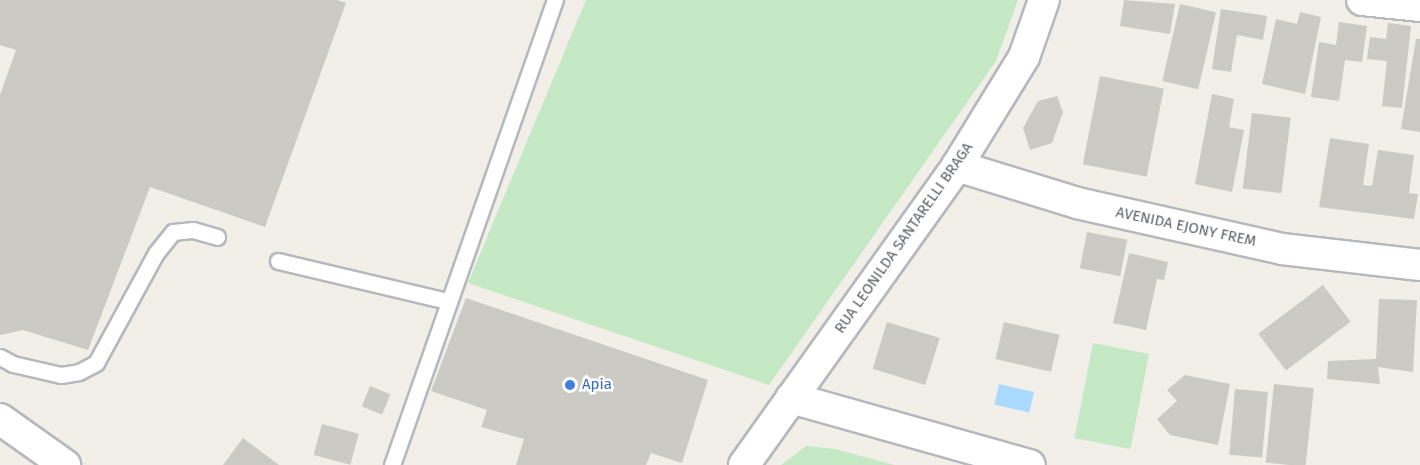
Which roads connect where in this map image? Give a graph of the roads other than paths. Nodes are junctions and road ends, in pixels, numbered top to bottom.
1 (555, 0) edge
2 (1044, 0) edge
3 (1362, 0) edge
4 (1420, 6) edge
5 (957, 166) junction
6 (217, 237) dead end
7 (278, 261) dead end
8 (1420, 265) edge
9 (447, 301) junction
10 (0, 357) edge
11 (791, 398) junction
12 (0, 419) edge
13 (64, 465) edge
14 (392, 465) edge
15 (744, 465) edge
16 (1030, 465) edge

1 - 9 lane
2 - 5 street, RUA LEONILDA SANTARELLI BRAGA
3 - 4 street
5 - 8 street, AVENIDA EJONY FREM
5 - 11 street, RUA LEONILDA SANTARELLI BRAGA
6 - 10 lane
7 - 9 lane
9 - 14 lane
11 - 15 street, RUA LEONILDA SANTARELLI BRAGA
11 - 16 street
12 - 13 street

